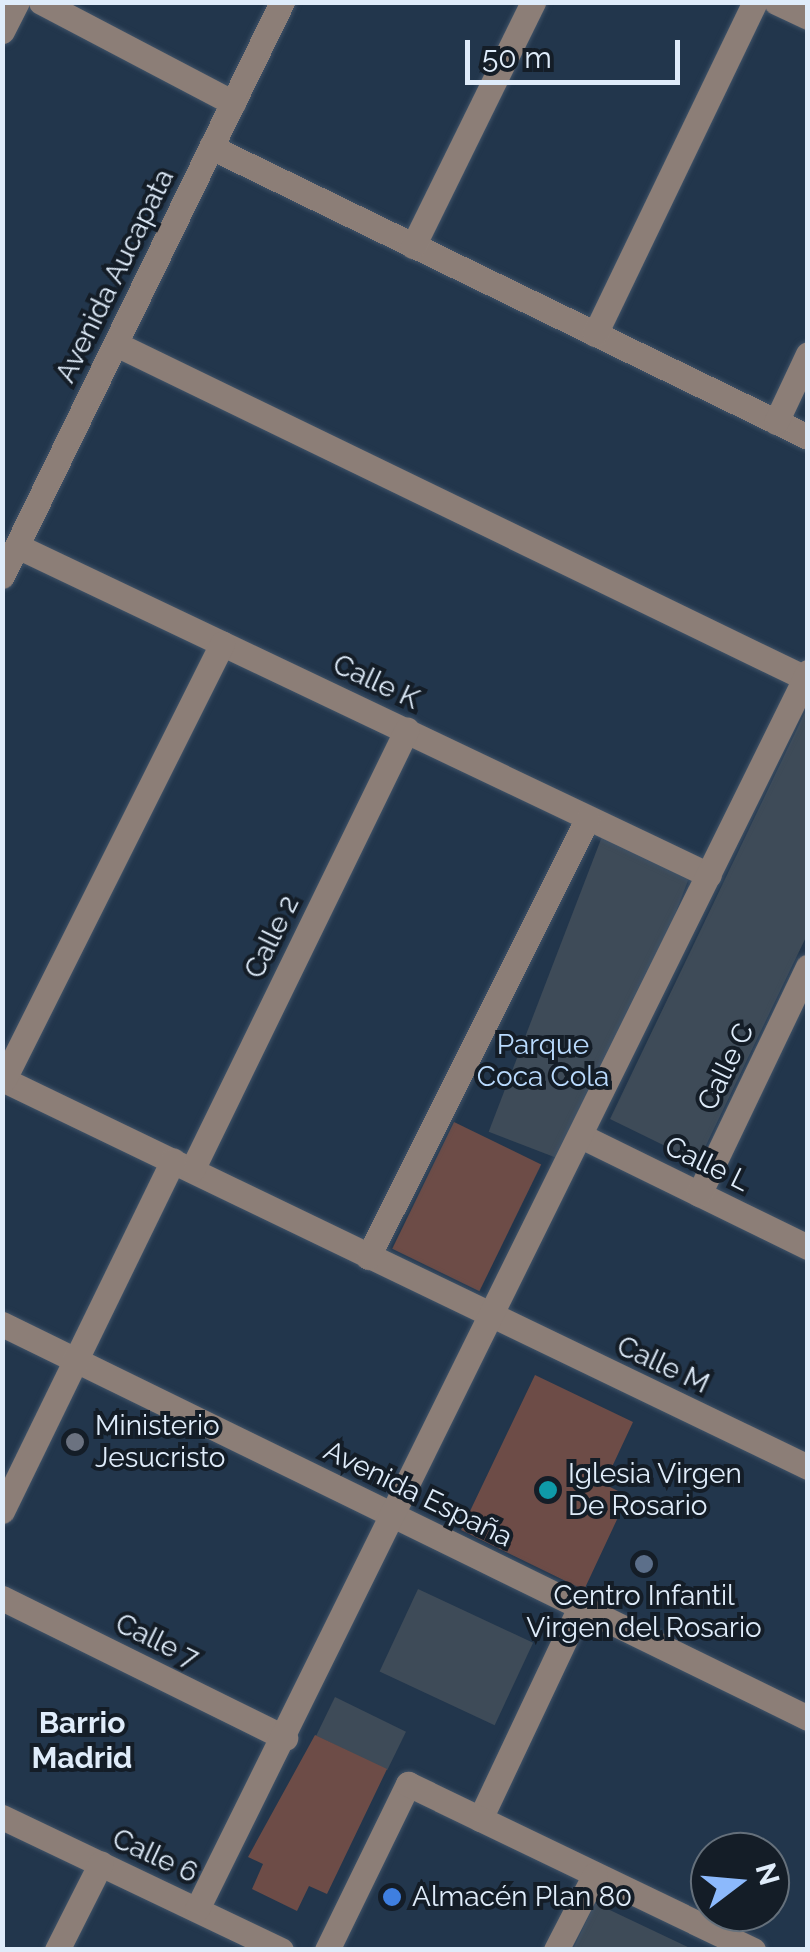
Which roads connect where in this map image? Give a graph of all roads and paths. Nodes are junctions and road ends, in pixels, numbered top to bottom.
1 (16, 2) edge
2 (41, 2) edge
3 (282, 2) edge
4 (532, 2) edge
5 (755, 2) edge
6 (776, 2) edge
7 (808, 17) edge
8 (2, 31) edge
9 (233, 103) junction
10 (211, 147) junction
11 (413, 246) junction
12 (595, 334) junction
13 (116, 344) junction
14 (808, 354) edge
15 (776, 422) junction
16 (808, 437) edge
17 (18, 546) junction
18 (2, 576) edge
19 (222, 642) junction
20 (806, 675) edge
21 (407, 730) junction
22 (586, 819) junction
23 (709, 875) junction
24 (808, 967) edge
25 (3, 1079) edge
26 (580, 1136) junction
27 (182, 1165) junction
28 (698, 1194) junction
29 (808, 1247) edge
30 (368, 1256) junction
31 (494, 1318) junction
32 (2, 1324) edge
33 (75, 1360) junction
34 (808, 1467) edge
35 (2, 1511) edge
36 (397, 1518) junction
37 (2, 1598) edge
38 (580, 1607) junction
39 (808, 1718) edge
40 (284, 1738) junction
41 (2, 1817) edge
42 (480, 1818) junction
43 (101, 1863) junction
44 (594, 1874) junction
45 (197, 1909) junction
46 (57, 1950) edge
47 (281, 1950) edge
48 (327, 1950) edge
49 (556, 1950) edge
50 (752, 1950) edge

1 - 8 street
2 - 9 street
3 - 9 street, Avenida Aucapata
4 - 11 street
5 - 12 street
6 - 7 street
9 - 10 street, Avenida Aucapata
10 - 11 street
10 - 13 street, Avenida Aucapata
11 - 12 street
12 - 15 street
13 - 17 street, Avenida Aucapata
13 - 20 street
14 - 15 street
15 - 16 street
17 - 18 street, Avenida Aucapata
17 - 19 street, Calle K
19 - 21 street, Calle K
19 - 25 street
20 - 23 street
21 - 22 street, Calle K
21 - 27 street, Calle 2
22 - 23 street, Calle K
22 - 30 street
23 - 26 street
24 - 28 street, Calle C
25 - 27 street, Calle M
26 - 28 street, Calle L
26 - 31 street
27 - 30 street, Calle M
27 - 33 street, Calle 2
28 - 29 street, Calle L
30 - 31 street, Calle M
31 - 34 street, Calle M
31 - 36 street
32 - 33 street, Avenida España
33 - 35 street, Calle 2
33 - 36 street, Avenida España
36 - 38 street, Avenida España
36 - 40 street
37 - 40 street, Calle 7
38 - 39 street, Avenida España
38 - 42 street
40 - 45 street
41 - 43 street, Calle 6
42 - 44 street
42 - 48 street
43 - 45 street, Calle 6
43 - 46 street
44 - 49 street
44 - 50 street
45 - 47 street, Calle 6

